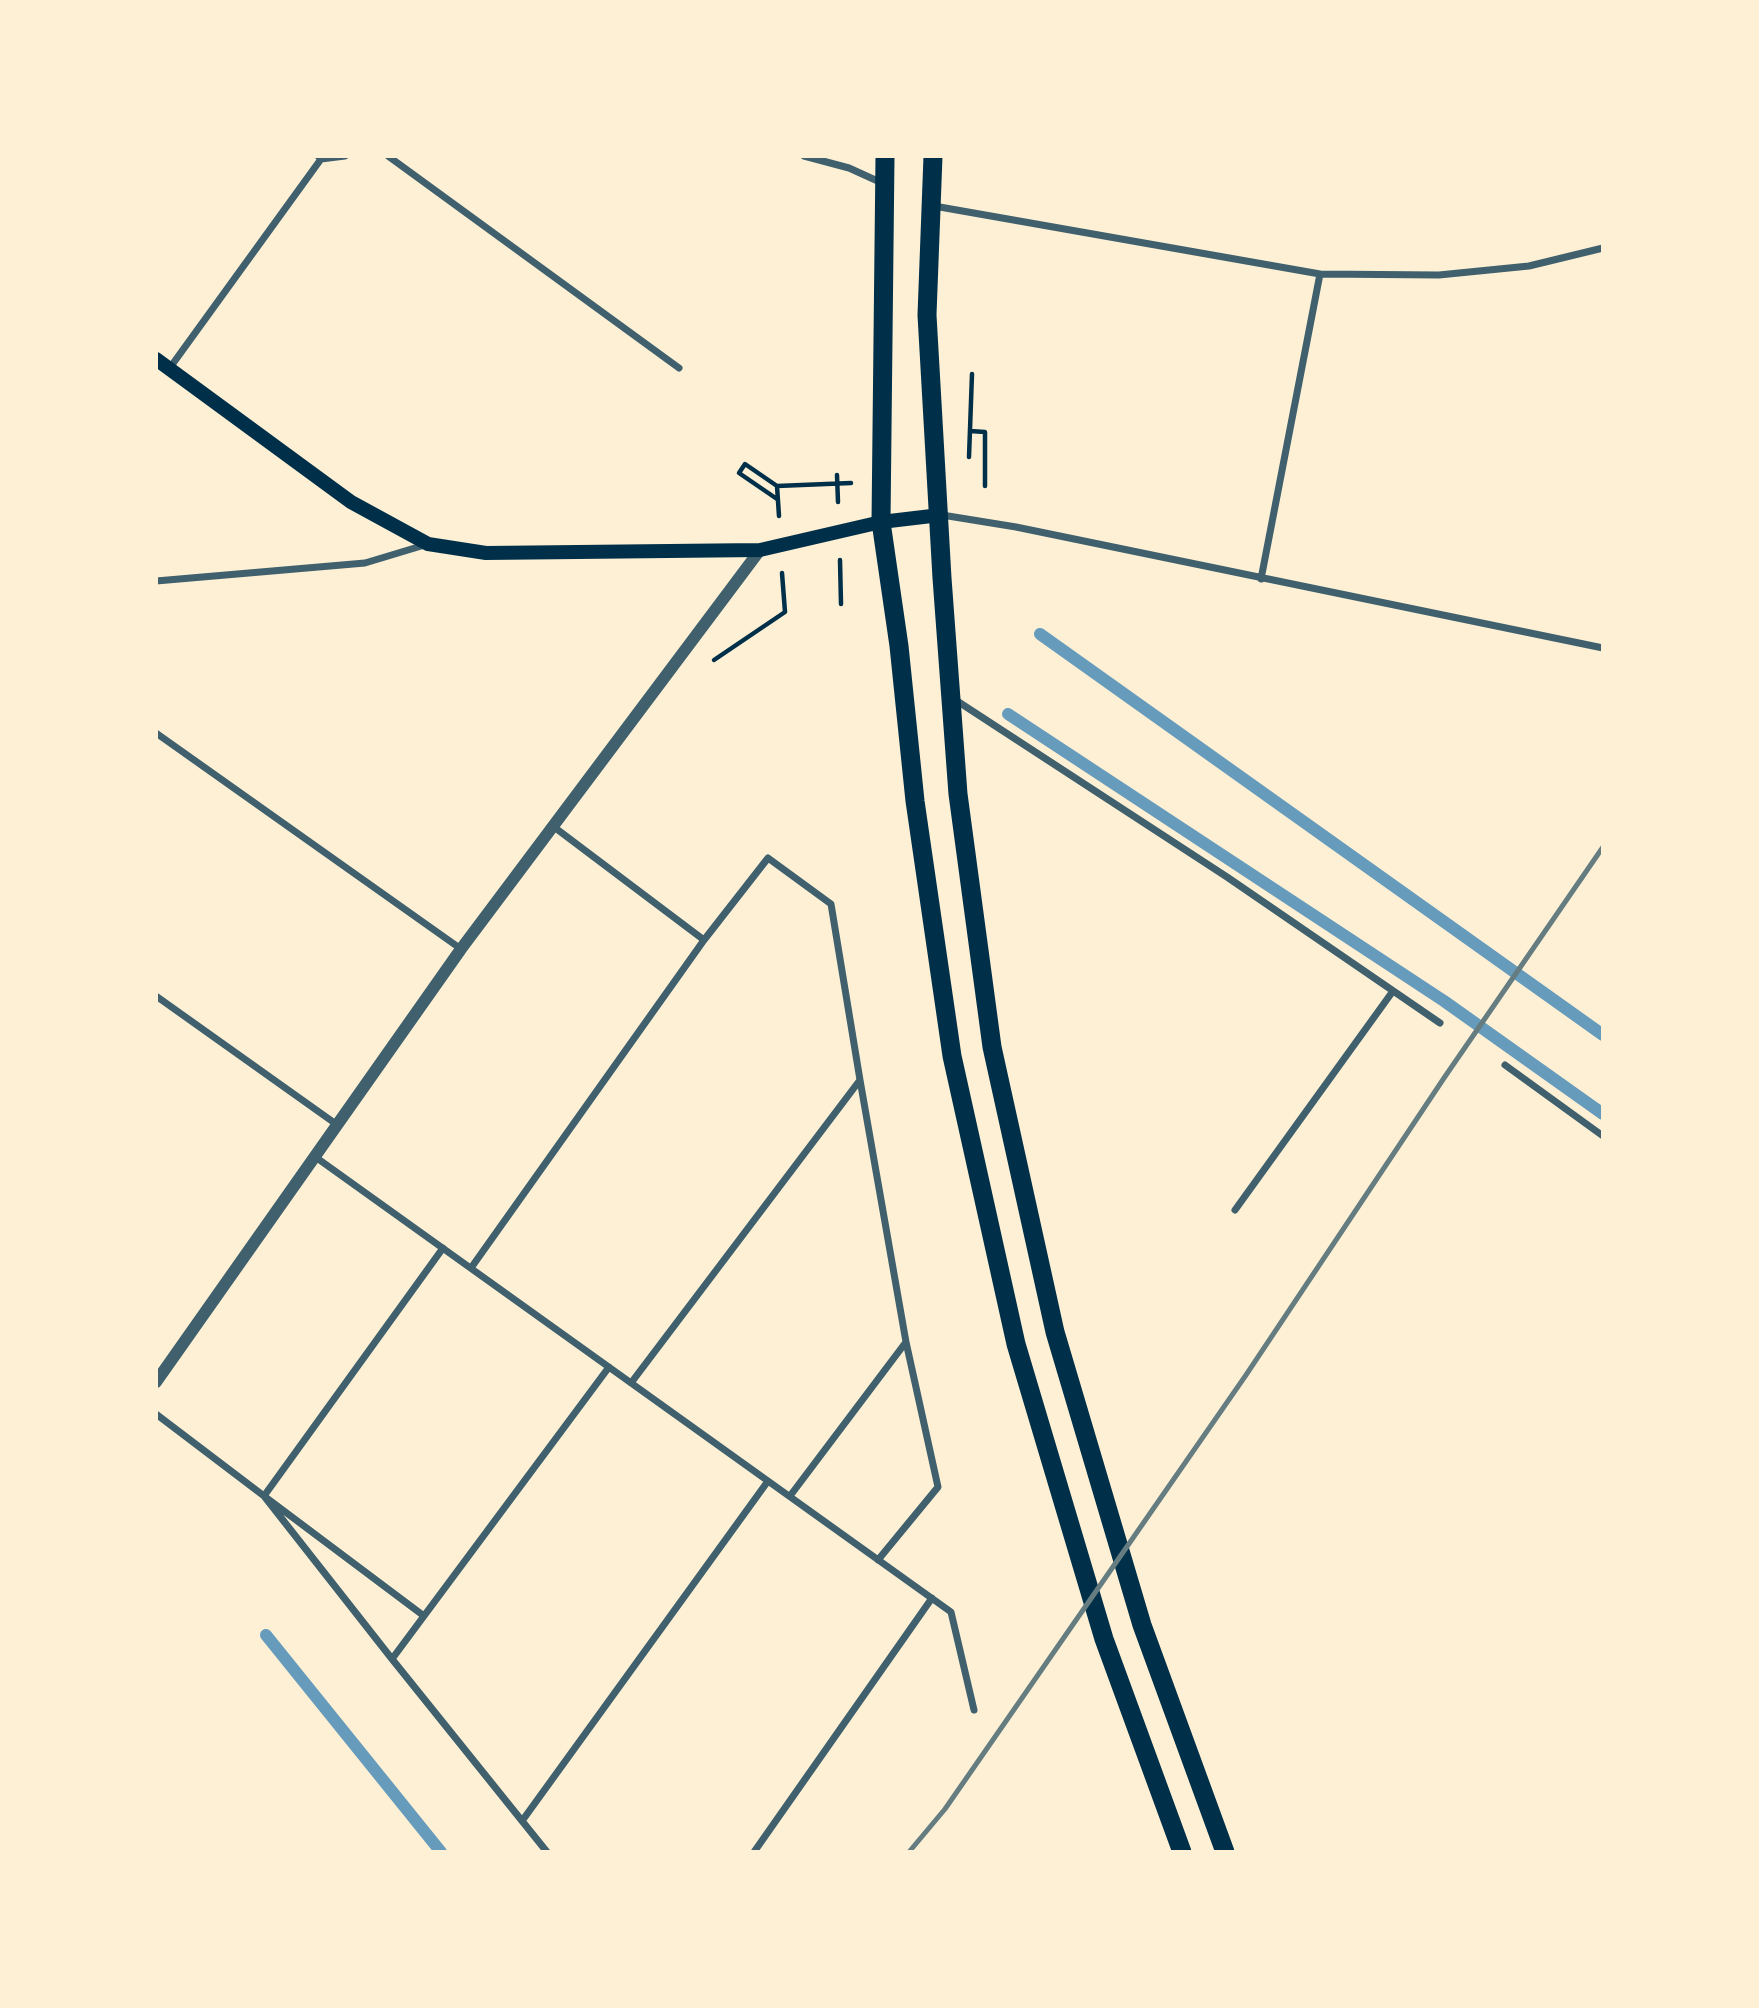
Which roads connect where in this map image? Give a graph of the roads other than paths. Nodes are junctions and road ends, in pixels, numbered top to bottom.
1 (345, 156) edge
2 (388, 156) edge
3 (804, 156) edge
4 (885, 156) edge
5 (933, 156) edge
6 (320, 157) edge
7 (883, 183) junction
8 (929, 205) junction
9 (1603, 248) edge
10 (1320, 274) junction
11 (156, 359) edge
12 (679, 368) dead end
13 (169, 369) junction
14 (940, 515) junction
15 (881, 522) junction
16 (428, 544) junction
17 (760, 550) junction
18 (1261, 579) junction
19 (156, 581) edge
20 (1603, 648) edge
21 (950, 697) junction
22 (156, 733) edge
23 (554, 827) junction
24 (704, 940) junction
25 (461, 949) junction
26 (1393, 991) junction
27 (156, 996) edge
28 (1440, 1023) dead end
29 (1504, 1065) dead end
30 (860, 1080) junction
31 (335, 1124) junction
32 (1603, 1136) edge
33 (313, 1156) junction
34 (1236, 1210) dead end
35 (443, 1248) junction
36 (471, 1268) junction
37 (906, 1342) junction
38 (609, 1367) junction
39 (156, 1382) edge
40 (631, 1383) junction
41 (156, 1414) edge
42 (768, 1480) junction
43 (264, 1496) junction
44 (790, 1496) junction
45 (878, 1560) junction
46 (932, 1598) junction
47 (424, 1616) junction
48 (392, 1659) junction
49 (974, 1710) dead end
50 (522, 1821) junction
51 (547, 1852) edge
52 (754, 1852) edge
53 (1182, 1852) edge
54 (1225, 1852) edge

1 - 6 street
2 - 12 street
3 - 7 street
4 - 7 highway
5 - 8 highway
6 - 13 street
7 - 15 highway
8 - 10 street
8 - 14 highway
9 - 10 street
10 - 18 street
11 - 13 main road
13 - 16 main road
14 - 15 main road
14 - 18 street
14 - 21 highway
15 - 17 main road
15 - 53 highway
16 - 17 main road
16 - 19 street
17 - 23 street
18 - 20 street
21 - 26 street
21 - 54 highway
22 - 25 street
23 - 24 street
23 - 25 street
24 - 30 street
24 - 36 street
25 - 31 street
26 - 28 street
26 - 34 street
27 - 31 street
29 - 32 street
30 - 37 street
30 - 40 street
31 - 33 street
33 - 35 street
33 - 39 street
35 - 36 street
35 - 43 street
36 - 38 street
37 - 44 street
37 - 45 street
38 - 40 street
38 - 47 street
40 - 42 street
41 - 43 street
42 - 44 street
42 - 50 street
43 - 47 street
43 - 48 street
44 - 45 street
45 - 46 street
46 - 49 street
46 - 52 street
47 - 48 street
48 - 50 street
50 - 51 street

